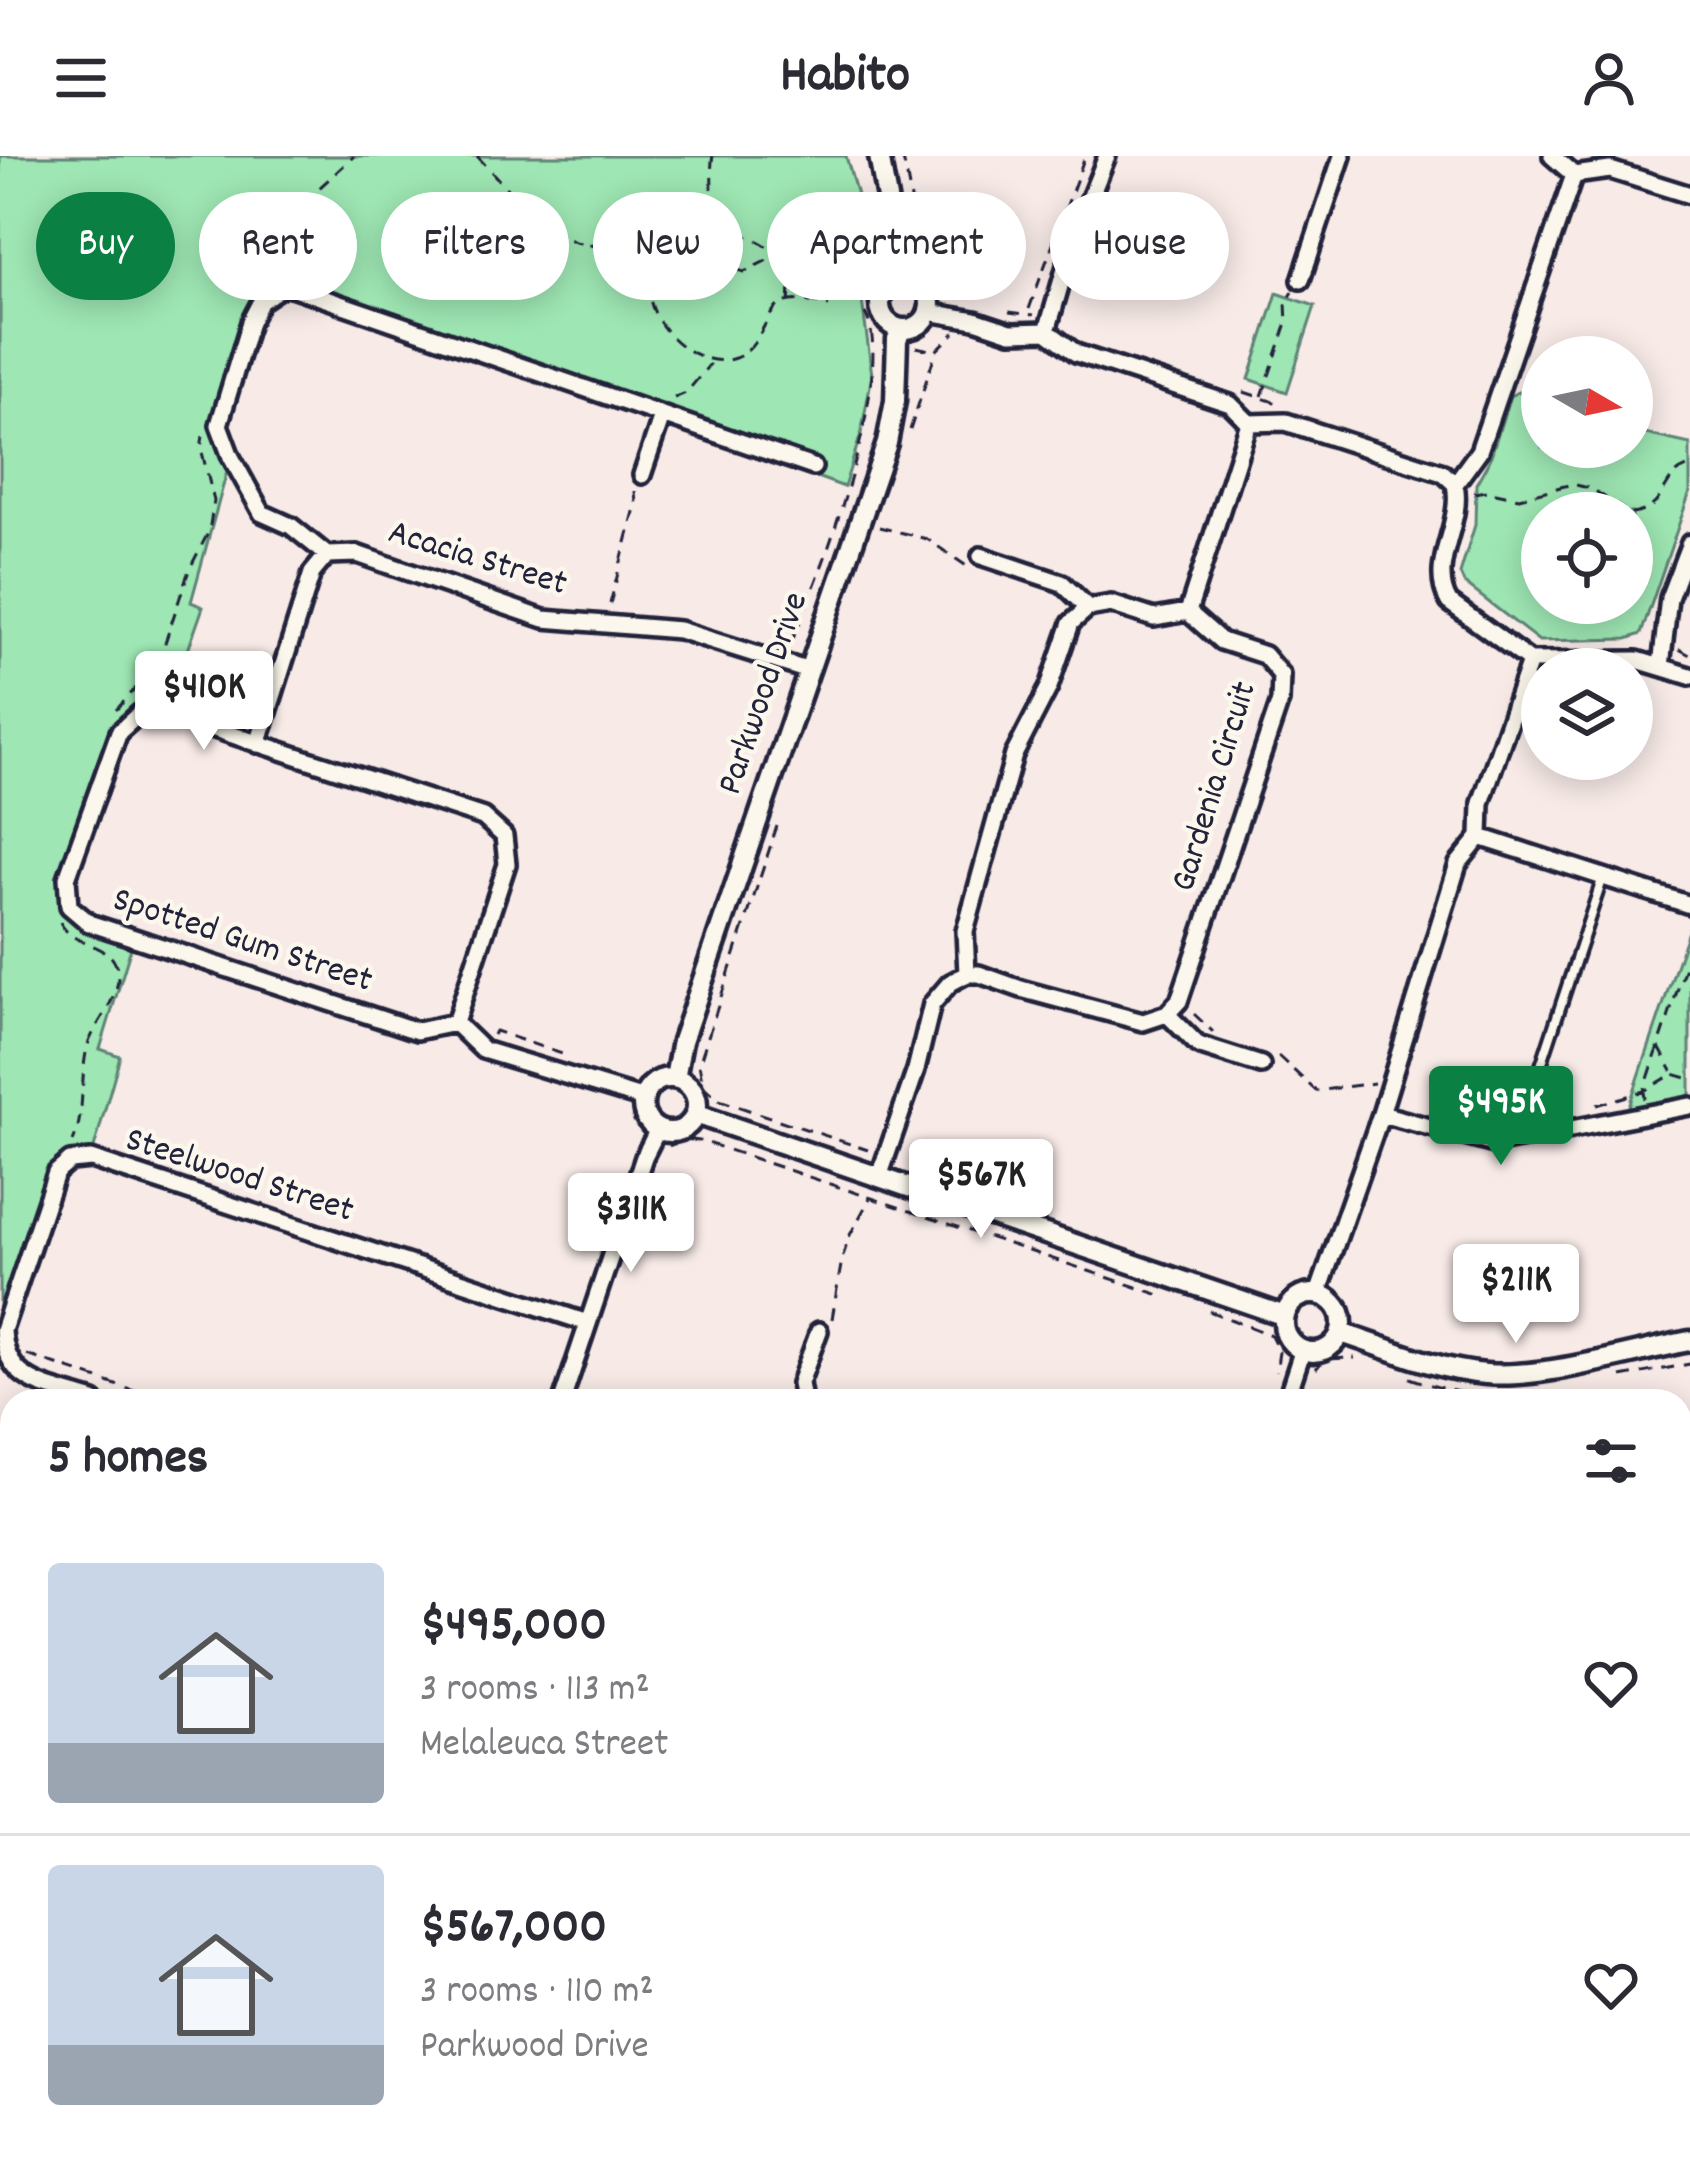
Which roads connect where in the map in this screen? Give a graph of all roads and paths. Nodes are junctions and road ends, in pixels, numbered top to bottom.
1 (354, 156) edge
2 (477, 156) edge
3 (713, 156) edge
4 (879, 156) edge
5 (902, 156) edge
6 (1107, 156) edge
7 (1342, 156) edge
8 (1552, 156) edge
9 (1574, 175) junction
10 (315, 192) edge
11 (711, 192) edge
12 (886, 192) edge
13 (909, 192) edge
14 (1690, 195) edge
15 (593, 245) edge
16 (1301, 280) joint
17 (653, 300) edge
18 (882, 300) edge
19 (927, 300) edge
20 (789, 302) joint
21 (829, 306) dead end
22 (1000, 309) dead end
23 (929, 311) junction
24 (866, 314) dead end
25 (1047, 325) junction
26 (902, 329) junction
27 (956, 329) dead end
28 (915, 347) dead end
29 (936, 350) junction
30 (711, 363) junction
31 (1239, 390) dead end
32 (1262, 398) junction
33 (1283, 405) dead end
34 (655, 413) junction
35 (1249, 423) junction
36 (204, 425) dead end
37 (907, 439) dead end
38 (1690, 466) edge
39 (813, 467) dead end
40 (638, 481) joint
41 (1463, 484) junction
42 (1542, 492) edge
43 (1597, 492) edge
44 (1521, 497) edge
45 (1653, 507) edge
46 (1690, 543) edge
47 (327, 555) junction
48 (981, 556) dead end
49 (1088, 608) junction
50 (1187, 612) junction
51 (604, 625) junction
52 (790, 645) dead end
53 (1677, 650) dead end
54 (1521, 654) edge
55 (1690, 655) edge
56 (1653, 664) edge
57 (1661, 666) junction
58 (806, 670) junction
59 (1690, 676) edge
60 (1521, 687) edge
61 (109, 724) dead end
62 (258, 744) junction
63 (779, 820) dead end
64 (1480, 837) junction
65 (1603, 878) junction
66 (1690, 905) edge
67 (59, 919) dead end
68 (1690, 952) edge
69 (967, 974) junction
70 (1180, 1001) junction
71 (1167, 1014) junction
72 (455, 1023) junction
73 (1217, 1036) dead end
74 (492, 1037) dead end
75 (1659, 1046) junction
76 (1276, 1055) dead end
77 (582, 1061) dead end
78 (1261, 1065) dead end
79 (1673, 1074) junction
80 (675, 1078) junction
81 (1690, 1079) edge
82 (1388, 1083) junction
83 (1644, 1090) junction
84 (644, 1099) junction
85 (1597, 1105) dead end
86 (1690, 1106) edge
87 (695, 1114) junction
88 (1381, 1114) junction
89 (1649, 1114) junction
90 (658, 1129) junction
91 (1525, 1138) junction
92 (65, 1147) dead end
93 (870, 1150) dead end
94 (664, 1153) dead end
95 (880, 1177) junction
96 (870, 1198) junction
97 (1318, 1294) junction
98 (1161, 1295) dead end
99 (1200, 1308) dead end
100 (1285, 1316) junction
101 (588, 1323) junction
102 (824, 1329) joint
103 (1341, 1334) junction
104 (1690, 1341) edge
105 (1303, 1349) junction
106 (7, 1353) edge
107 (1276, 1372) dead end
108 (58, 1389) edge
109 (128, 1389) edge
110 (566, 1389) edge
111 (801, 1389) edge
112 (1290, 1389) edge

1 - 10 path
2 - 15 path
3 - 11 path
4 - 12 street
5 - 13 path
6 - 25 street
7 - 16 street
8 - 9 street
9 - 14 street
9 - 41 street
16 - 32 path
17 - 30 path
18 - 26 street
19 - 23 street
20 - 21 path
20 - 30 path
22 - 25 path
23 - 25 street
23 - 26 street
24 - 52 path
25 - 35 street
26 - 58 street, Parkwood Drive
27 - 29 path
28 - 29 path
29 - 37 path
30 - 34 path
31 - 32 path
32 - 33 path
34 - 39 street
34 - 40 street
34 - 47 street
35 - 41 street
35 - 50 street
36 - 61 path
38 - 45 path
40 - 51 path
41 - 44 path
41 - 54 street
42 - 43 path
46 - 57 street
47 - 51 street, Acacia Street
47 - 62 street
48 - 49 street
49 - 50 street
49 - 69 street
50 - 70 street, Gardenia Circuit
51 - 58 street, Acacia Street
53 - 55 path
56 - 57 street
57 - 59 street
58 - 80 street, Parkwood Drive
60 - 64 street
62 - 72 street
62 - 72 street, Spotted Gum Street
63 - 93 path
64 - 65 street
64 - 82 street
65 - 66 street
65 - 91 lane
67 - 92 path
68 - 75 path
69 - 71 street
69 - 95 street
70 - 71 street, Gardenia Circuit
70 - 73 path
71 - 78 street
72 - 84 street
74 - 77 path
75 - 79 path
75 - 83 path
76 - 82 path
79 - 81 path
79 - 83 path
80 - 84 street
80 - 87 street
82 - 88 street
83 - 85 path
83 - 89 path
84 - 90 street
86 - 89 street
87 - 90 street
87 - 95 street
88 - 91 street
88 - 97 street
89 - 91 street
90 - 101 street
94 - 96 path
95 - 100 street
96 - 98 path
96 - 102 path
97 - 100 street
97 - 103 street
99 - 107 path
100 - 105 street
101 - 106 street, Steelwood Street
101 - 110 street
102 - 111 street
103 - 104 street
103 - 105 street
105 - 112 street
106 - 108 street
106 - 109 path

